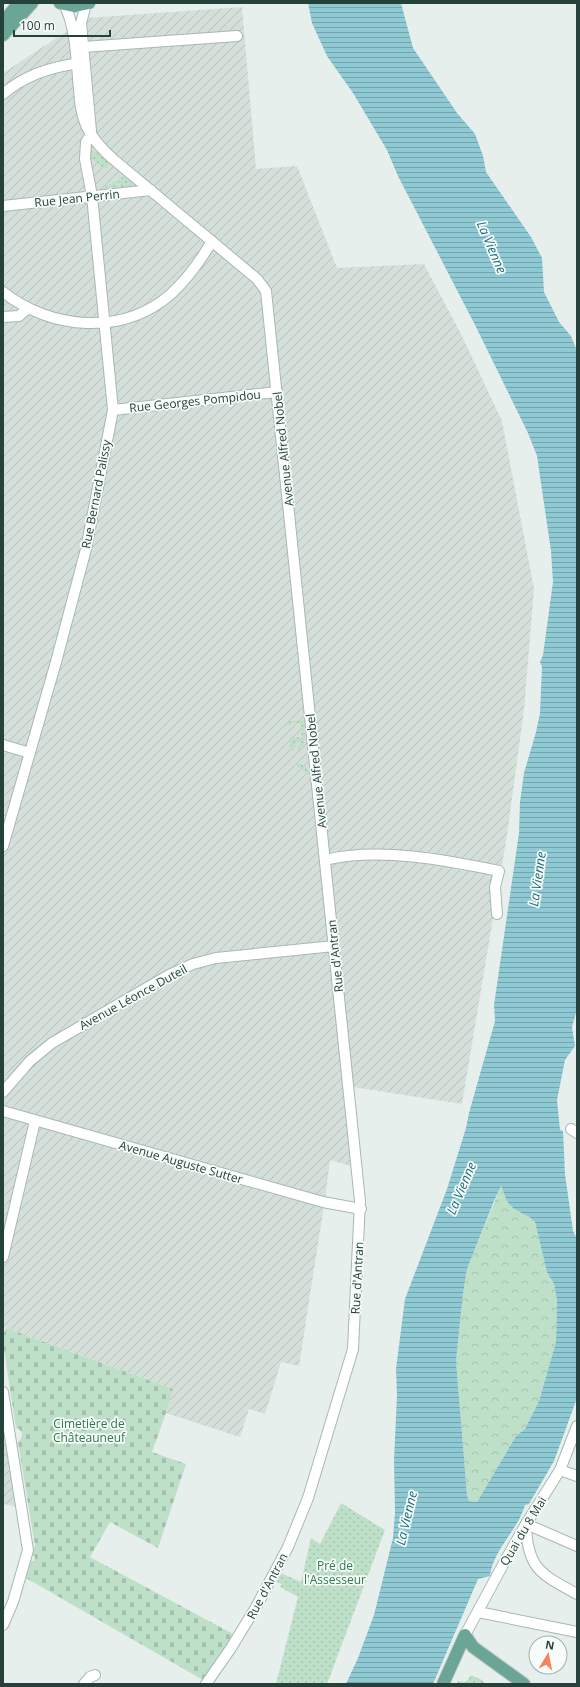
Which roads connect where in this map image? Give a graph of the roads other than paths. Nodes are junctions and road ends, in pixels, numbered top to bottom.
1 (19, 3) edge
2 (32, 3) edge
3 (62, 4) edge
4 (87, 4) edge
5 (3, 22) edge
6 (3, 35) edge
7 (237, 36) dead end
8 (84, 47) junction
9 (81, 63) junction
10 (3, 94) edge
11 (91, 135) junction
12 (151, 190) junction
13 (92, 196) junction
14 (3, 206) edge
15 (212, 241) junction
16 (3, 292) edge
17 (28, 308) junction
18 (3, 317) edge
19 (104, 323) junction
20 (277, 392) junction
21 (113, 410) junction
22 (3, 745) edge
23 (30, 752) junction
24 (323, 841) joint
25 (3, 846) edge
26 (325, 860) junction
27 (497, 914) dead end
28 (334, 946) junction
29 (3, 1092) edge
30 (3, 1111) edge
31 (36, 1121) junction
32 (361, 1210) junction
33 (3, 1257) edge
34 (3, 1392) edge
35 (577, 1426) edge
36 (560, 1470) junction
37 (577, 1476) edge
38 (526, 1524) junction
39 (577, 1546) edge
40 (577, 1594) edge
41 (478, 1612) junction
42 (3, 1625) edge
43 (577, 1632) edge
44 (465, 1635) junction
45 (95, 1675) dead end
46 (84, 1684) edge
47 (206, 1684) edge
48 (443, 1684) edge
49 (524, 1684) edge

1 - 5 main road
2 - 6 main road
3 - 4 main road
3 - 9 street, Avenue Alfred Nobel
4 - 8 street, Avenue Alfred Nobel
7 - 8 street
8 - 9 street, Avenue Alfred Nobel
9 - 10 street
9 - 11 street, Avenue Alfred Nobel
11 - 12 street, Avenue Alfred Nobel
11 - 13 street, Rue Bernard Palissy
12 - 13 street, Rue Jean Perrin
12 - 15 street, Avenue Alfred Nobel
13 - 14 street, Rue Jean Perrin
13 - 19 street, Rue Bernard Palissy
15 - 19 street
15 - 20 street, Avenue Alfred Nobel
16 - 17 street
17 - 18 street
17 - 19 street
19 - 21 street, Rue Bernard Palissy
20 - 21 street, Rue Georges Pompidou
20 - 24 street, Avenue Alfred Nobel
21 - 23 street, Rue Bernard Palissy
22 - 23 street
23 - 25 street, Rue Bernard Palissy
24 - 26 street, Rue d'Antran
26 - 27 street
26 - 28 street, Rue d'Antran
28 - 29 street, Avenue Léonce Duteil
28 - 32 street, Rue d'Antran
30 - 31 street, Avenue Auguste Sutter
31 - 32 street, Avenue Auguste Sutter
31 - 33 street
32 - 47 street, Rue d'Antran
34 - 42 street
35 - 36 street, Quai du 8 Mai
36 - 37 street
36 - 38 street, Quai du 8 Mai
38 - 39 street
38 - 40 street
38 - 41 street, Quai du 8 Mai
41 - 43 street
41 - 44 street, Quai du 8 Mai
44 - 48 main road
44 - 49 main road
45 - 46 street

